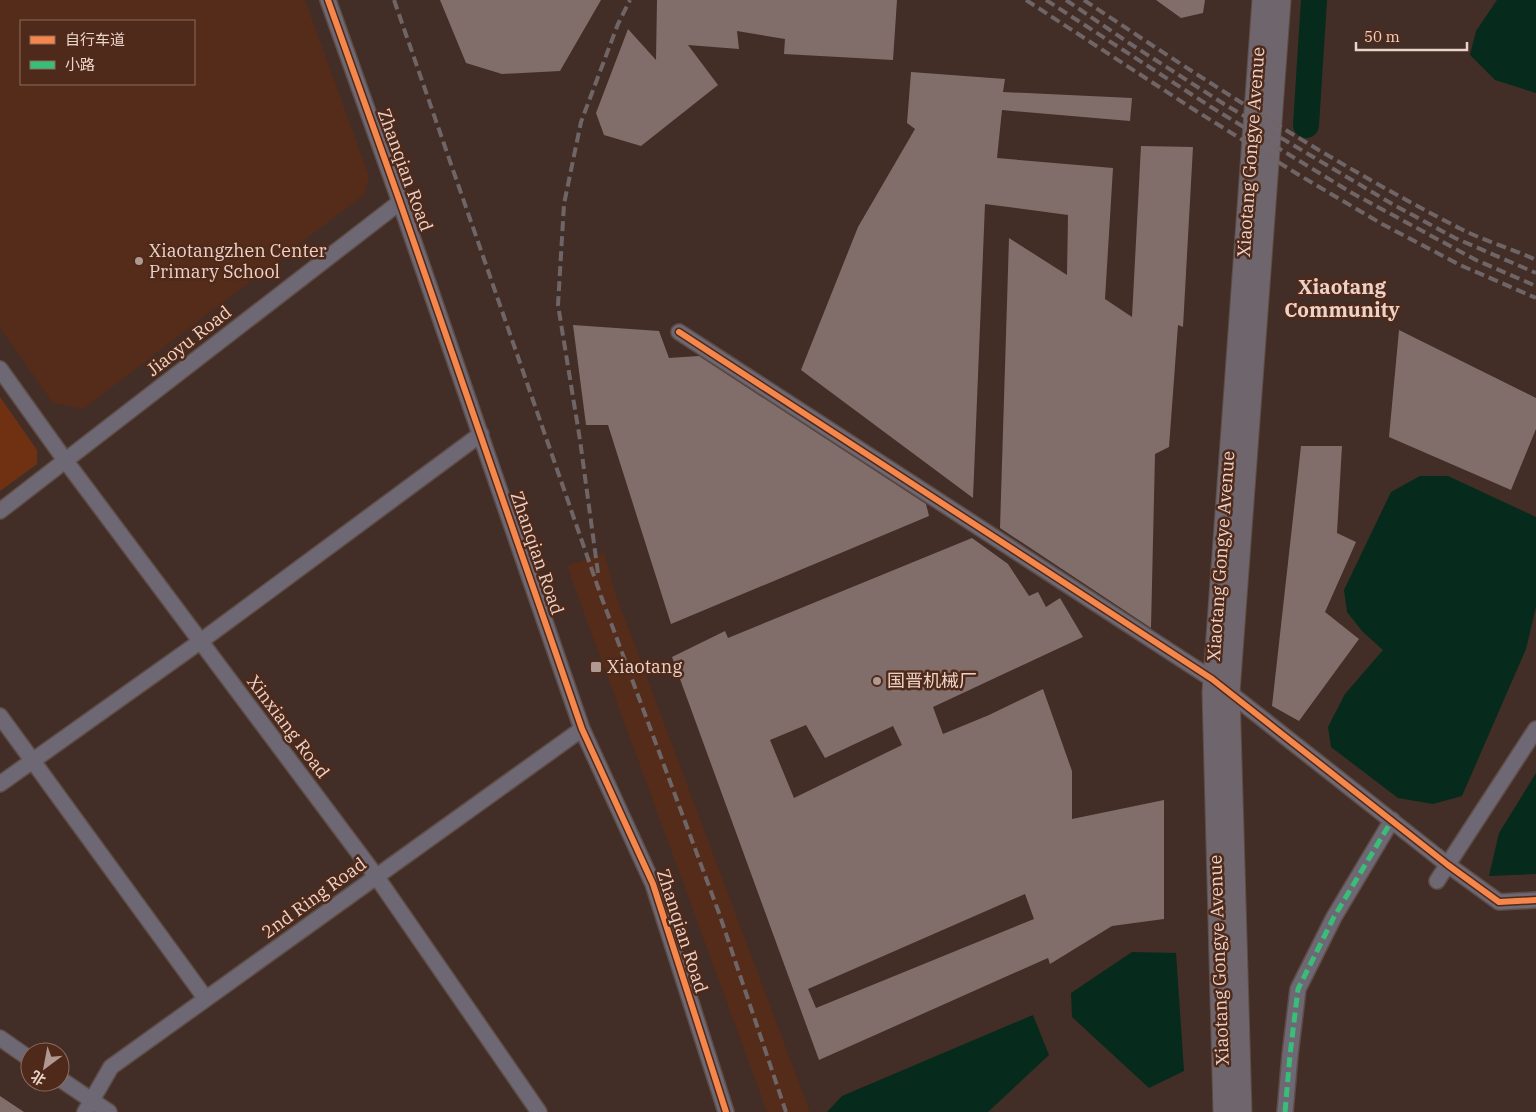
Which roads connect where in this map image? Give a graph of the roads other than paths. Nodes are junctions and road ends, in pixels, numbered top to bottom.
1 (328, 0) edge
2 (1262, 0) edge
3 (1281, 0) edge
4 (400, 202) junction
5 (679, 332) dead end
6 (0, 369) edge
7 (480, 434) junction
8 (65, 460) junction
9 (0, 511) edge
10 (201, 641) junction
11 (1212, 679) junction
12 (1230, 692) junction
13 (0, 716) edge
14 (582, 729) junction
15 (1536, 729) edge
16 (32, 761) junction
17 (0, 784) edge
18 (1392, 820) junction
19 (1448, 865) junction
20 (376, 876) junction
21 (1437, 882) dead end
22 (1536, 900) edge
23 (206, 999) junction
24 (0, 1038) edge
25 (20, 1052) edge
26 (70, 1090) edge
27 (88, 1107) edge
28 (108, 1112) edge
29 (540, 1112) edge
30 (726, 1112) edge
31 (1223, 1112) edge
32 (1242, 1112) edge
33 (1285, 1112) edge

1 - 4 street, Zhanqian Road
2 - 11 main road, Xiaotang Gongye Avenue
3 - 12 main road, Xiaotang Gongye Avenue
4 - 7 street, Zhanqian Road
4 - 8 street, Jiaoyu Road
5 - 11 street
6 - 8 street, Xinxiang Road
7 - 10 street
7 - 14 street, Zhanqian Road
8 - 9 street, Jiaoyu Road
8 - 10 street, Xinxiang Road
10 - 16 street
10 - 20 street, Xinxiang Road
11 - 12 street
11 - 31 main road, Xiaotang Gongye Avenue
12 - 18 street
12 - 32 main road, Xiaotang Gongye Avenue
13 - 16 street
14 - 20 street, 2nd Ring Road
14 - 30 street, Zhanqian Road
15 - 19 street
16 - 17 street
16 - 23 street
18 - 19 street
18 - 33 street
19 - 21 street
19 - 22 street
20 - 23 street, 2nd Ring Road
20 - 29 street, Xinxiang Road
23 - 27 street, 2nd Ring Road
24 - 25 street
26 - 27 street
27 - 28 street

